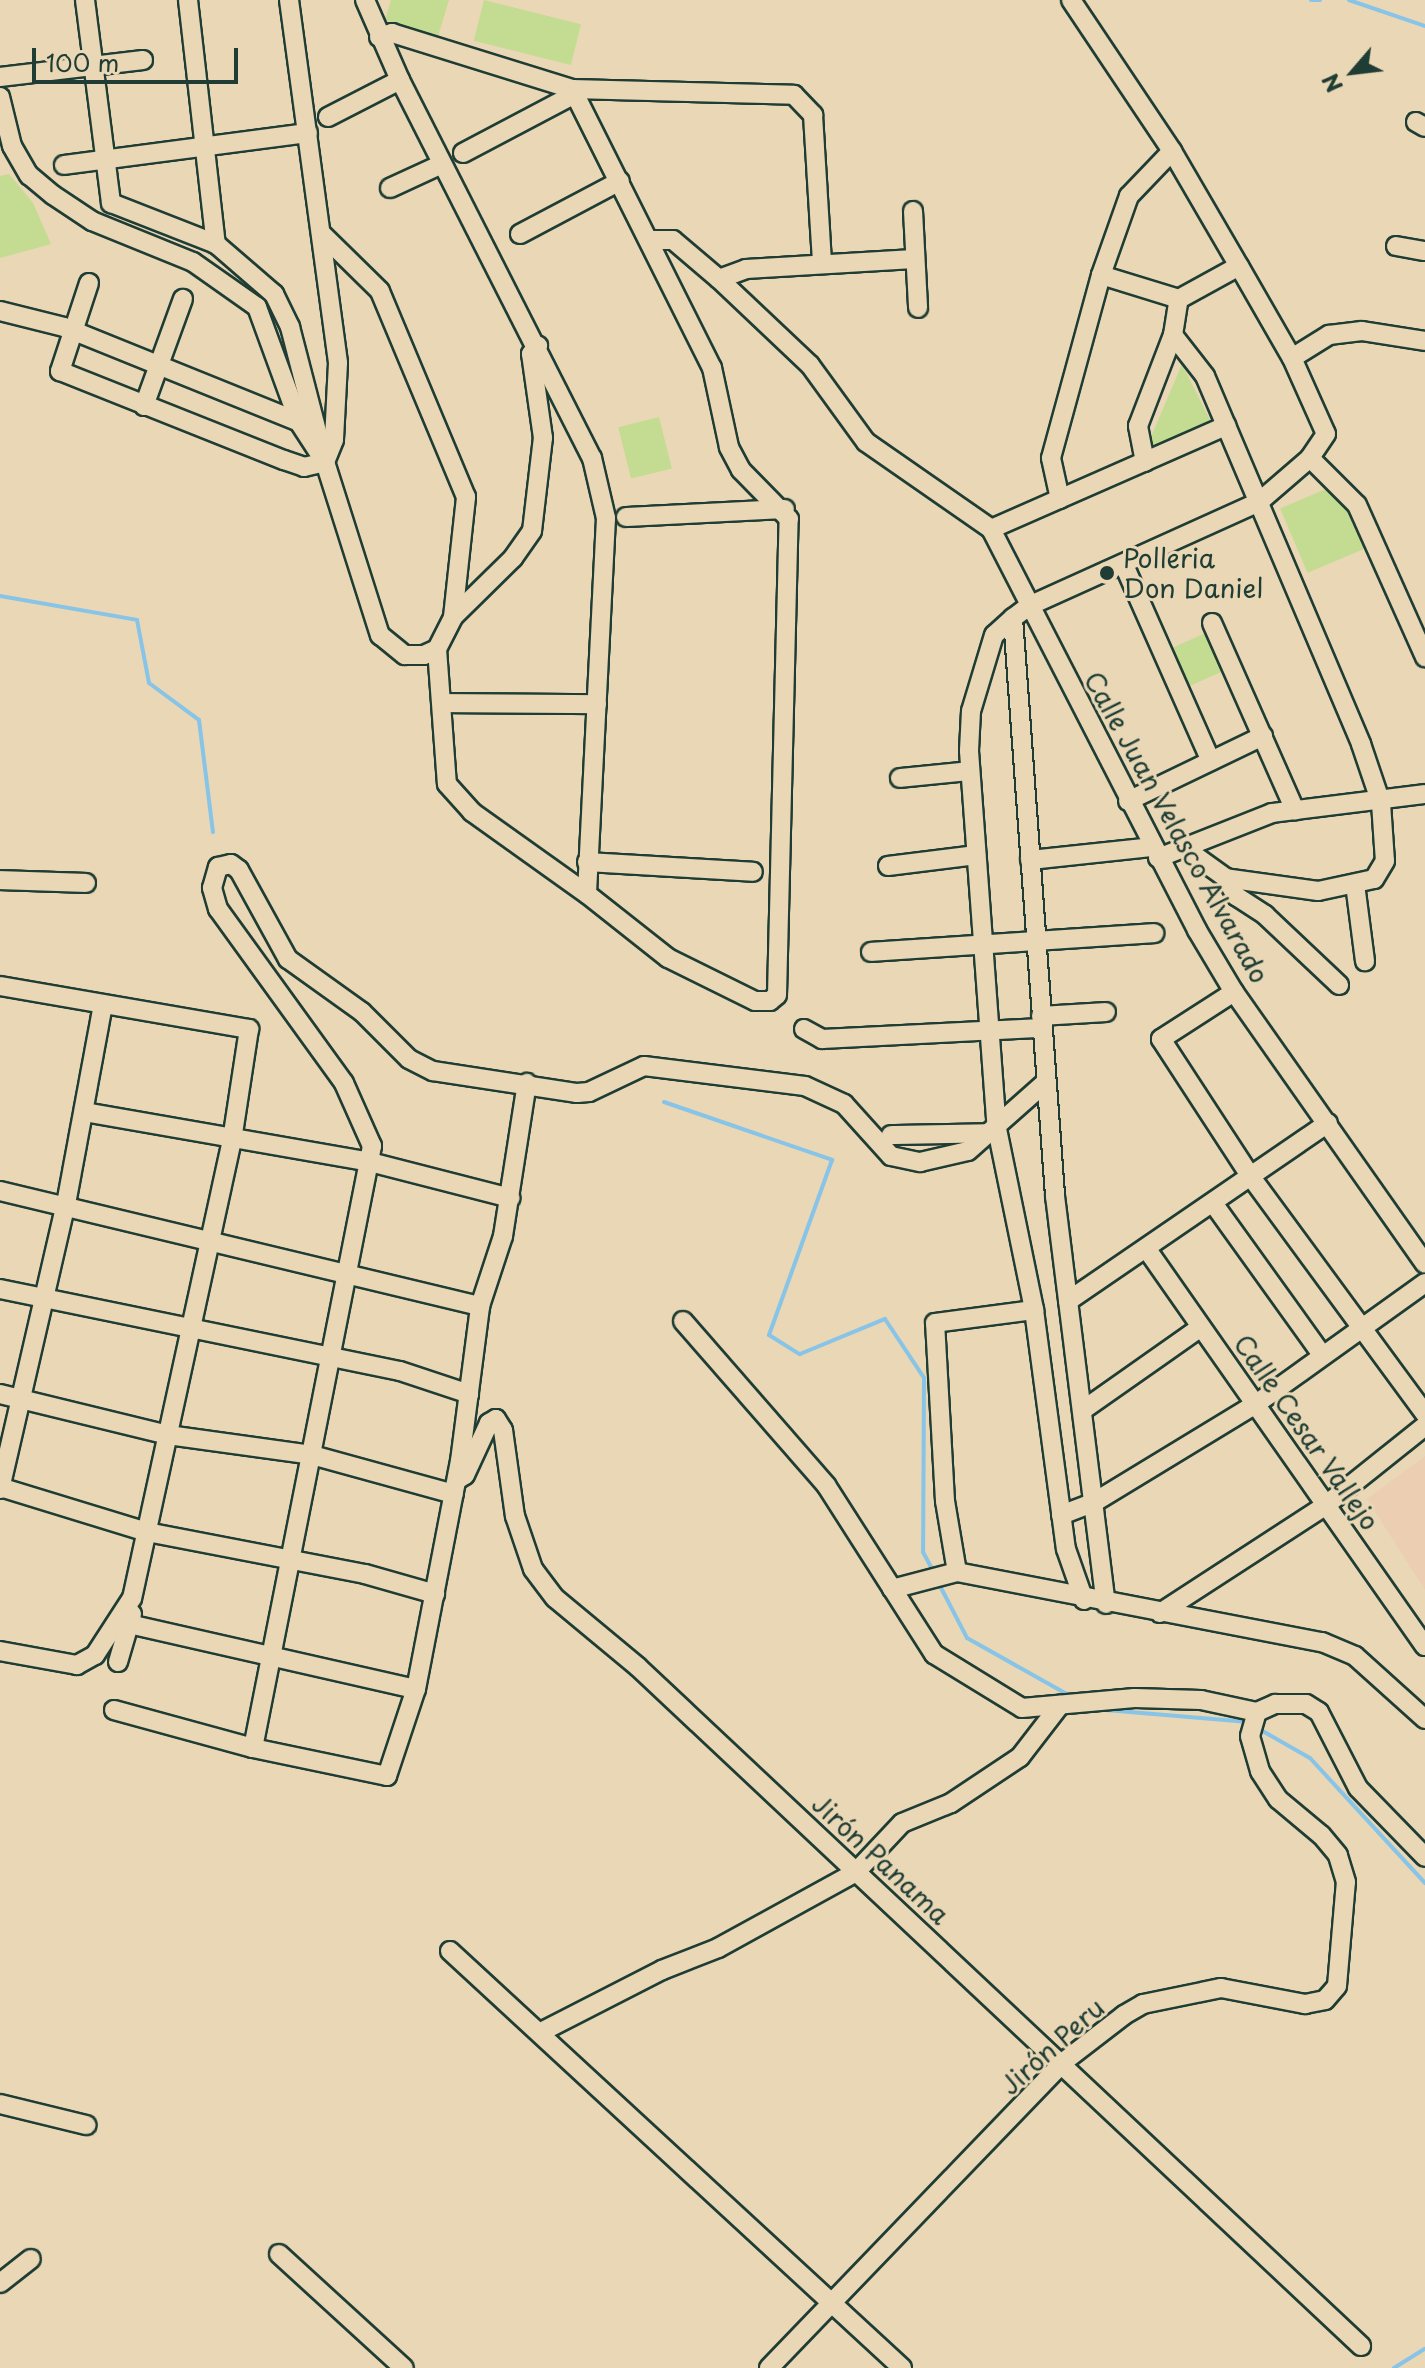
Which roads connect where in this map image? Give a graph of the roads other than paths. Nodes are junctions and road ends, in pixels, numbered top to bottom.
1 (85, 0) edge
2 (188, 0) edge
3 (289, 0) edge
4 (365, 0) edge
5 (1071, 0) edge
6 (379, 37) junction
7 (143, 60) dead end
8 (96, 65) junction
9 (0, 77) edge
10 (400, 80) junction
11 (573, 91) junction
12 (0, 97) edge
13 (328, 117) dead end
14 (308, 133) junction
15 (205, 146) junction
16 (1172, 151) junction
17 (463, 153) dead end
18 (106, 160) junction
19 (442, 164) junction
20 (64, 165) dead end
21 (620, 181) junction
22 (390, 188) dead end
23 (913, 211) dead end
24 (321, 233) junction
25 (520, 234) dead end
26 (650, 240) junction
27 (216, 244) junction
28 (1396, 246) dead end
29 (1425, 251) edge
30 (914, 259) junction
31 (822, 261) junction
32 (1239, 266) junction
33 (1101, 275) junction
34 (719, 279) junction
35 (89, 283) dead end
36 (183, 299) dead end
37 (1179, 299) junction
38 (918, 308) dead end
39 (0, 311) edge
40 (71, 331) junction
41 (1173, 335) junction
42 (1425, 341) edge
43 (538, 346) junction
44 (1292, 358) junction
45 (161, 363) junction
46 (144, 406) junction
47 (299, 422) junction
48 (1226, 426) junction
49 (1310, 458) junction
50 (325, 462) junction
51 (1145, 462) junction
52 (1060, 499) junction
53 (1259, 502) junction
54 (785, 509) junction
55 (626, 517) dead end
56 (991, 529) junction
57 (1124, 565) junction
58 (1029, 606) junction
59 (453, 617) junction
60 (1013, 618) junction
61 (1212, 623) dead end
62 (437, 649) junction
63 (1425, 656) edge
64 (444, 703) junction
65 (597, 704) junction
66 (1263, 736) junction
67 (1211, 761) junction
68 (970, 771) junction
69 (900, 778) dead end
70 (1425, 794) edge
71 (1128, 801) junction
72 (1381, 803) junction
73 (1295, 810) junction
74 (1187, 850) junction
75 (1155, 853) junction
76 (976, 855) junction
77 (1030, 860) junction
78 (587, 862) junction
79 (888, 866) dead end
80 (753, 872) dead end
81 (1226, 878) junction
82 (0, 880) edge
83 (86, 883) dead end
84 (1355, 884) junction
85 (587, 894) junction
86 (1154, 933) dead end
87 (1036, 940) junction
88 (983, 942) junction
89 (871, 952) dead end
90 (1365, 961) dead end
91 (1339, 985) dead end
92 (0, 986) edge
93 (1234, 992) junction
94 (103, 1005) junction
95 (1106, 1012) dead end
96 (1042, 1022) junction
97 (804, 1029) dead end
98 (990, 1030) junction
99 (1046, 1082) junction
100 (527, 1083) junction
101 (84, 1112) junction
102 (1328, 1123) junction
103 (995, 1131) junction
104 (891, 1135) dead end
105 (232, 1140) junction
106 (370, 1162) junction
107 (1251, 1177) junction
108 (0, 1191) edge
109 (510, 1198) junction
110 (1213, 1203) junction
111 (66, 1204) junction
112 (210, 1239) junction
113 (1146, 1248) junction
114 (1425, 1264) edge
115 (349, 1271) junction
116 (1425, 1283) edge
117 (0, 1289) edge
118 (43, 1300) junction
119 (1068, 1301) junction
120 (480, 1306) junction
121 (1034, 1310) junction
122 (683, 1321) dead end
123 (1201, 1327) junction
124 (1361, 1329) junction
125 (190, 1332) junction
126 (1323, 1356) junction
127 (331, 1359) junction
128 (0, 1394) edge
129 (469, 1394) junction
130 (21, 1398) junction
131 (1256, 1404) junction
132 (1083, 1410) junction
133 (1425, 1414) edge
134 (1425, 1426) edge
135 (168, 1435) junction
136 (312, 1455) junction
137 (455, 1487) junction
138 (0, 1488) edge
139 (1093, 1503) junction
140 (1326, 1505) junction
141 (1061, 1515) junction
142 (147, 1532) junction
143 (292, 1559) junction
144 (943, 1575) junction
145 (892, 1589) junction
146 (435, 1594) junction
147 (132, 1598) junction
148 (1084, 1600) junction
149 (1106, 1604) junction
150 (1160, 1613) junction
151 (129, 1624) junction
152 (1425, 1646) edge
153 (0, 1651) edge
154 (272, 1658) junction
155 (118, 1662) dead end
156 (416, 1689) junction
157 (1060, 1705) junction
158 (114, 1710) dead end
159 (1257, 1712) junction
160 (1425, 1719) edge
161 (253, 1748) junction
162 (1425, 1857) edge
163 (856, 1872) junction
164 (450, 1951) dead end
165 (541, 2032) junction
166 (1062, 2063) junction
167 (0, 2104) edge
168 (86, 2125) dead end
169 (279, 2254) dead end
170 (31, 2259) dead end
171 (0, 2283) edge
172 (832, 2303) junction
173 (1361, 2346) dead end
174 (404, 2368) edge
175 (769, 2368) edge
176 (902, 2368) edge

1 - 8 street
2 - 15 street
3 - 14 street
4 - 6 street
5 - 16 street
6 - 10 street
6 - 11 street
7 - 8 street
8 - 9 street
8 - 18 street
10 - 13 street
10 - 19 street
11 - 17 street
11 - 21 street
11 - 31 street
12 - 47 street
14 - 15 street
14 - 24 street
15 - 18 street
15 - 27 street
16 - 32 street
16 - 33 street
18 - 20 street
18 - 27 street
19 - 22 street
19 - 43 street
21 - 25 street
21 - 26 street
23 - 30 street
24 - 50 street
24 - 59 street
26 - 34 street
26 - 54 street
27 - 50 street
28 - 29 street
30 - 31 street
30 - 38 street
31 - 34 street
32 - 37 street
32 - 44 street
33 - 37 street
33 - 52 street
34 - 56 street
35 - 40 street
36 - 45 street
37 - 41 street
39 - 40 street
40 - 45 street
40 - 46 street
41 - 48 street
41 - 51 street
42 - 44 street
43 - 59 street
43 - 65 street
44 - 49 street
45 - 46 street
45 - 47 street
46 - 50 street
47 - 50 street
48 - 51 street
48 - 53 street
49 - 53 street
49 - 63 street
50 - 62 street
51 - 52 street
52 - 56 street
53 - 57 street
53 - 72 street
54 - 55 street
54 - 85 street
56 - 58 street, Calle Juan Velasco Alvarado
57 - 58 street
57 - 67 street
58 - 60 street
58 - 71 street, Calle Juan Velasco Alvarado
59 - 62 street
60 - 68 street
60 - 77 street
61 - 66 street
62 - 64 street
64 - 65 street
64 - 85 street
65 - 78 street
66 - 67 street
66 - 73 street
67 - 71 street
68 - 69 street
68 - 76 street
70 - 72 street
71 - 75 street, Calle Juan Velasco Alvarado
72 - 73 street
72 - 84 street
73 - 74 street
74 - 75 street
74 - 81 street
75 - 77 street
75 - 93 street, Calle Juan Velasco Alvarado
76 - 79 street
76 - 88 street
77 - 87 street
78 - 80 street
78 - 85 street
81 - 84 street
81 - 91 street
82 - 83 street
84 - 90 street
86 - 87 street
87 - 88 street
87 - 96 street
88 - 89 street
88 - 98 street
92 - 94 street
93 - 102 street, Calle Juan Velasco Alvarado
93 - 107 street
94 - 101 street
94 - 105 street
95 - 96 street
96 - 98 street
96 - 99 street
97 - 98 street
98 - 103 street
99 - 103 street
99 - 119 street
100 - 103 street
100 - 106 street
100 - 109 street
101 - 105 street
101 - 111 street
102 - 107 street
102 - 114 street, Calle Juan Velasco Alvarado
103 - 104 street
103 - 121 street
105 - 106 street
105 - 112 street
106 - 109 street
106 - 115 street
107 - 110 street
107 - 124 street
108 - 111 street
109 - 120 street
110 - 113 street
110 - 126 street
111 - 112 street
111 - 118 street
112 - 115 street
112 - 125 street
113 - 119 street
113 - 123 street, Calle Cesar Vallejo
115 - 120 street
115 - 127 street
116 - 124 street
117 - 118 street
118 - 125 street
118 - 130 street
119 - 132 street
120 - 129 street
121 - 141 street
121 - 144 street
122 - 145 street
123 - 131 street, Calle Cesar Vallejo
123 - 132 street
124 - 126 street
124 - 133 street
125 - 127 street
125 - 135 street
126 - 131 street
127 - 129 street
127 - 136 street
128 - 130 street
129 - 137 street
130 - 135 street
130 - 138 street
131 - 139 street
131 - 140 street, Calle Cesar Vallejo
132 - 139 street
134 - 140 street
135 - 136 street
135 - 142 street
136 - 137 street
136 - 143 street
137 - 146 street
137 - 163 street, Jirón Panama
138 - 142 street
139 - 141 street
139 - 149 street
140 - 150 street
140 - 152 street, Calle Cesar Vallejo
141 - 148 street
142 - 143 street
142 - 147 street
143 - 146 street
143 - 154 street
144 - 145 street
144 - 148 street
145 - 157 street
146 - 156 street
147 - 151 street
147 - 153 street
148 - 149 street
149 - 150 street
150 - 160 street
151 - 154 street
151 - 155 street
154 - 156 street
154 - 161 street
156 - 161 street
157 - 159 street
157 - 163 street
158 - 161 street
159 - 162 street
159 - 166 street, Jirón Peru
163 - 165 street
163 - 166 street, Jirón Panama
164 - 165 street
165 - 172 street
166 - 172 street, Jirón Peru
166 - 173 street, Jirón Panama
167 - 168 street
169 - 174 street
170 - 171 street
172 - 175 street, Jirón Peru
172 - 176 street

